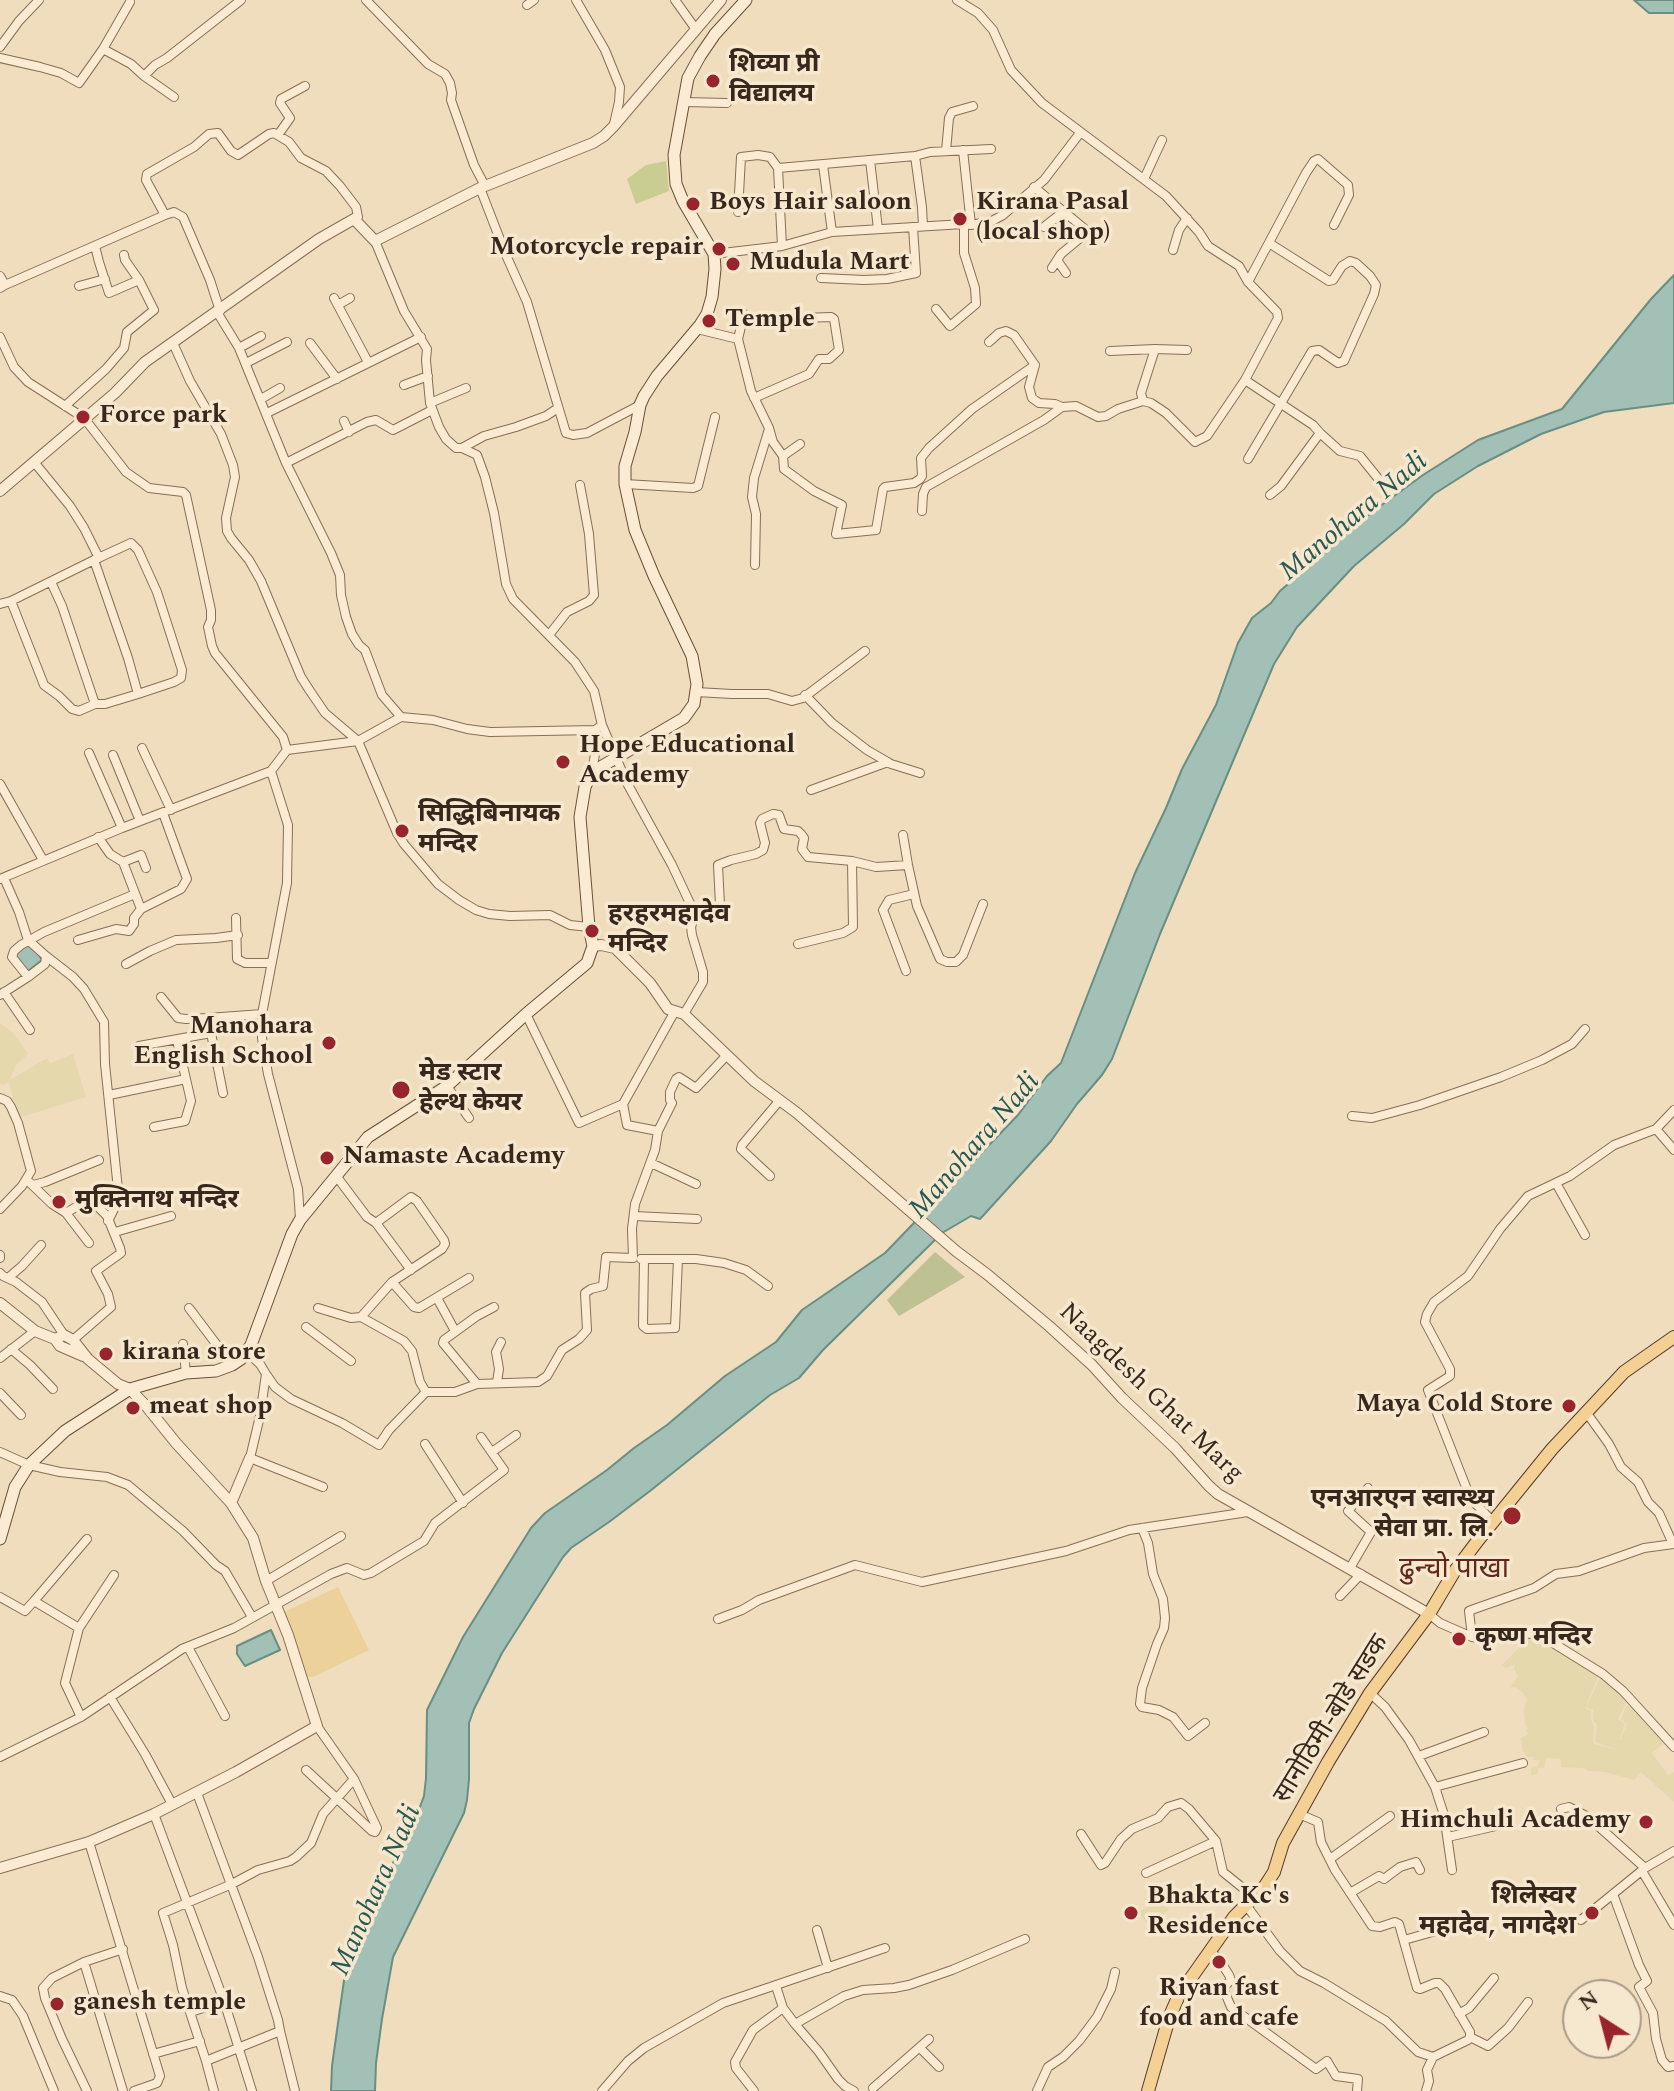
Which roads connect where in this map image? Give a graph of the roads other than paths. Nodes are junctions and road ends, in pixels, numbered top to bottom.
1 (39, 0) edge
2 (241, 0) edge
3 (366, 0) edge
4 (576, 0) edge
5 (675, 0) edge
6 (721, 0) edge
7 (746, 0) edge
8 (957, 0) edge
9 (130, 2) dead end
10 (695, 28) junction
11 (0, 47) edge
12 (103, 49) junction
13 (0, 58) edge
14 (144, 76) junction
15 (305, 86) dead end
16 (174, 97) dead end
17 (684, 102) junction
18 (727, 103) dead end
19 (973, 106) dead end
20 (613, 127) junction
21 (1080, 133) junction
22 (278, 135) junction
23 (1162, 140) dead end
24 (991, 149) dead end
25 (963, 150) junction
26 (946, 151) junction
27 (915, 156) junction
28 (870, 160) junction
29 (823, 165) junction
30 (778, 168) junction
31 (1144, 179) junction
32 (482, 187) junction
33 (1034, 187) junction
34 (738, 212) dead end
35 (1063, 212) junction
36 (165, 215) junction
37 (1187, 218) junction
38 (354, 219) junction
39 (968, 224) junction
40 (1334, 225) dead end
41 (923, 226) junction
42 (913, 227) junction
43 (1044, 227) dead end
44 (878, 229) junction
45 (832, 232) junction
46 (375, 241) junction
47 (1269, 243) junction
48 (95, 246) junction
49 (782, 246) junction
50 (1173, 250) dead end
51 (714, 254) junction
52 (124, 255) dead end
53 (1066, 273) dead end
54 (0, 276) edge
55 (821, 278) dead end
56 (105, 279) junction
57 (139, 280) junction
58 (1248, 282) junction
59 (79, 286) dead end
60 (2, 287) edge
61 (350, 298) dead end
62 (936, 309) dead end
63 (219, 312) junction
64 (744, 314) dead end
65 (802, 318) dead end
66 (697, 329) junction
67 (261, 336) dead end
68 (0, 337) edge
69 (421, 337) junction
70 (738, 339) junction
71 (287, 342) dead end
72 (989, 342) dead end
73 (173, 343) junction
74 (310, 343) dead end
75 (239, 348) junction
76 (1155, 349) junction
77 (1187, 350) dead end
78 (1110, 351) dead end
79 (368, 362) junction
80 (246, 363) junction
81 (1035, 365) junction
82 (428, 376) junction
83 (337, 379) junction
84 (1245, 380) junction
85 (404, 385) dead end
86 (280, 388) dead end
87 (466, 388) dead end
88 (754, 398) junction
89 (261, 399) junction
90 (1143, 401) junction
91 (1280, 404) junction
92 (640, 405) junction
93 (65, 406) junction
94 (431, 406) junction
95 (1062, 407) junction
96 (558, 408) junction
97 (267, 413) junction
98 (715, 417) dead end
99 (84, 418) junction
100 (344, 421) dead end
101 (769, 428) junction
102 (349, 432) junction
103 (1320, 433) junction
104 (800, 444) dead end
105 (462, 448) junction
106 (783, 456) junction
107 (1248, 459) dead end
108 (34, 462) junction
109 (286, 463) junction
110 (923, 483) junction
111 (625, 484) junction
112 (580, 485) dead end
113 (1385, 487) dead end
114 (0, 491) edge
115 (1270, 495) dead end
116 (922, 511) dead end
117 (97, 559) junction
118 (755, 565) dead end
119 (51, 582) junction
120 (11, 601) junction
121 (0, 604) edge
122 (549, 635) junction
123 (865, 651) dead end
124 (696, 692) junction
125 (138, 694) junction
126 (805, 695) junction
127 (95, 704) junction
128 (401, 717) junction
129 (599, 727) junction
130 (358, 741) junction
131 (142, 748) dead end
132 (287, 750) junction
133 (89, 753) dead end
134 (113, 755) dead end
135 (618, 757) junction
136 (888, 762) junction
137 (271, 771) junction
138 (592, 772) junction
139 (920, 773) dead end
140 (0, 784) edge
141 (811, 790) dead end
142 (167, 811) junction
143 (140, 821) junction
144 (122, 828) junction
145 (903, 835) dead end
146 (98, 837) junction
147 (43, 860) junction
148 (852, 861) junction
149 (123, 862) junction
150 (908, 865) junction
151 (146, 868) dead end
152 (2, 878) edge
153 (135, 894) junction
154 (914, 894) junction
155 (983, 904) dead end
156 (141, 909) junction
157 (695, 914) junction
158 (236, 918) dead end
159 (589, 927) junction
160 (238, 935) junction
161 (28, 940) junction
162 (78, 940) dead end
163 (798, 944) dead end
164 (593, 946) junction
165 (46, 956) junction
166 (271, 963) junction
167 (126, 964) dead end
168 (906, 971) dead end
169 (28, 977) junction
170 (2, 993) edge
171 (161, 997) dead end
172 (679, 1012) junction
173 (262, 1014) junction
174 (526, 1014) junction
175 (208, 1018) junction
176 (1585, 1029) dead end
177 (30, 1030) dead end
178 (211, 1033) junction
179 (177, 1040) junction
180 (139, 1046) dead end
181 (727, 1055) junction
182 (186, 1079) junction
183 (447, 1086) junction
184 (223, 1093) dead end
185 (109, 1095) junction
186 (0, 1098) edge
187 (780, 1100) junction
188 (623, 1104) junction
189 (1674, 1110) edge
190 (1352, 1116) dead end
191 (469, 1118) dead end
192 (154, 1127) dead end
193 (1656, 1129) junction
194 (658, 1131) junction
195 (1674, 1150) edge
196 (99, 1160) dead end
197 (651, 1163) junction
198 (770, 1176) dead end
199 (337, 1177) junction
200 (30, 1182) junction
201 (1556, 1183) junction
202 (696, 1184) dead end
203 (0, 1209) edge
204 (66, 1213) junction
205 (171, 1216) dead end
206 (634, 1216) junction
207 (697, 1219) dead end
208 (300, 1220) junction
209 (108, 1221) junction
210 (376, 1223) junction
211 (115, 1232) junction
212 (1585, 1235) dead end
213 (89, 1243) dead end
214 (41, 1245) dead end
215 (633, 1258) junction
216 (644, 1259) junction
217 (678, 1259) junction
218 (411, 1270) junction
219 (4, 1275) edge
220 (469, 1278) dead end
221 (392, 1282) junction
222 (768, 1286) dead end
223 (437, 1298) junction
224 (0, 1303) edge
225 (494, 1307) dead end
226 (189, 1308) dead end
227 (318, 1308) dead end
228 (361, 1317) junction
229 (306, 1327) dead end
230 (35, 1331) junction
231 (455, 1331) junction
232 (1674, 1337) edge
233 (64, 1338) junction
234 (501, 1342) dead end
235 (183, 1344) dead end
236 (11, 1349) junction
237 (247, 1352) junction
238 (0, 1358) edge
239 (88, 1359) junction
240 (351, 1361) dead end
241 (232, 1365) junction
242 (186, 1373) junction
243 (266, 1374) junction
244 (497, 1382) junction
245 (477, 1384) junction
246 (53, 1389) dead end
247 (130, 1389) junction
248 (426, 1392) junction
249 (0, 1393) edge
250 (1586, 1412) junction
251 (21, 1415) dead end
252 (516, 1435) dead end
253 (481, 1437) dead end
254 (425, 1444) dead end
255 (0, 1452) edge
256 (492, 1452) junction
257 (250, 1458) junction
258 (29, 1465) junction
259 (323, 1487) dead end
260 (1368, 1488) dead end
261 (231, 1503) junction
262 (463, 1503) junction
263 (1248, 1512) junction
264 (1492, 1521) junction
265 (1142, 1528) junction
266 (341, 1536) dead end
267 (0, 1539) edge
268 (87, 1539) dead end
269 (1674, 1544) edge
270 (1350, 1568) junction
271 (1361, 1574) junction
272 (114, 1575) dead end
273 (266, 1581) junction
274 (1340, 1596) dead end
275 (0, 1597) edge
276 (34, 1601) junction
277 (276, 1605) junction
278 (1429, 1614) junction
279 (252, 1617) junction
280 (718, 1619) dead end
281 (79, 1628) junction
282 (1472, 1637) junction
283 (188, 1647) junction
284 (1370, 1693) junction
285 (110, 1697) junction
286 (225, 1716) dead end
287 (81, 1717) junction
288 (1205, 1723) dead end
289 (317, 1726) junction
290 (1484, 1732) dead end
291 (1673, 1745) edge
292 (1419, 1756) junction
293 (0, 1757) edge
294 (1523, 1763) dead end
295 (306, 1770) dead end
296 (354, 1779) junction
297 (1435, 1787) junction
298 (197, 1793) junction
299 (336, 1798) junction
300 (172, 1804) junction
301 (1561, 1809) dead end
302 (154, 1814) junction
303 (1299, 1814) junction
304 (1390, 1816) dead end
305 (1496, 1826) dead end
306 (1081, 1834) dead end
307 (1448, 1837) junction
308 (1216, 1841) junction
309 (89, 1842) junction
310 (1674, 1851) edge
311 (1330, 1859) junction
312 (0, 1868) edge
313 (1643, 1869) junction
314 (1420, 1870) dead end
315 (1452, 1870) dead end
316 (1146, 1873) dead end
317 (232, 1884) junction
318 (1350, 1893) junction
319 (1613, 1894) junction
320 (188, 1901) junction
321 (1250, 1901) junction
322 (1581, 1920) dead end
323 (1674, 1925) edge
324 (817, 1930) dead end
325 (1436, 1931) dead end
326 (1025, 1939) dead end
327 (1404, 1940) junction
328 (885, 1948) dead end
329 (123, 1949) junction
330 (1209, 1951) junction
331 (84, 1962) junction
332 (828, 1968) junction
333 (1115, 1972) dead end
334 (1494, 1978) dead end
335 (776, 1986) junction
336 (0, 1996) edge
337 (224, 2001) junction
338 (1528, 2002) dead end
339 (783, 2008) junction
340 (191, 2012) junction
341 (1459, 2014) junction
342 (795, 2024) junction
343 (280, 2031) junction
344 (1470, 2037) junction
345 (929, 2039) dead end
346 (200, 2041) junction
347 (239, 2048) junction
348 (920, 2048) junction
349 (153, 2054) junction
350 (1433, 2057) junction
351 (206, 2061) junction
352 (1674, 2066) edge
353 (939, 2067) dead end
354 (872, 2090) edge
355 (54, 2091) edge
356 (87, 2091) edge
357 (123, 2091) edge
358 (134, 2091) edge
359 (214, 2091) edge
360 (252, 2091) edge
361 (295, 2091) edge
362 (602, 2091) edge
363 (754, 2091) edge
364 (854, 2091) edge
365 (1037, 2091) edge
366 (1148, 2091) edge
367 (1357, 2091) edge
368 (1426, 2091) edge

1 - 11 street
2 - 14 street
3 - 32 street
4 - 20 street
5 - 10 street
6 - 10 street
7 - 17 main road
8 - 21 street
9 - 12 street
10 - 20 street
12 - 13 street
12 - 14 street
14 - 16 street
15 - 22 street
17 - 18 street
17 - 51 main road
19 - 26 street
20 - 32 street
21 - 31 street
21 - 33 street
22 - 36 street
22 - 38 street
23 - 31 street
24 - 25 street
25 - 26 street
25 - 39 street
26 - 27 street
27 - 28 street
27 - 41 street
28 - 29 street
28 - 44 street
29 - 30 street
29 - 45 street
30 - 34 street
30 - 49 street
31 - 37 street
32 - 46 street
32 - 96 street
33 - 35 street
33 - 39 street
35 - 43 street
35 - 53 street
36 - 48 street
36 - 63 street
37 - 50 street
37 - 58 street
38 - 46 street
38 - 63 street
39 - 41 street
39 - 62 street
40 - 47 street
41 - 42 street
42 - 44 street
42 - 55 street
44 - 45 street
45 - 49 street
46 - 69 street
47 - 58 street
47 - 91 street
48 - 56 street
48 - 60 street
49 - 51 street
51 - 66 main road
52 - 57 street
54 - 60 street
56 - 57 street
56 - 59 street
57 - 93 street
58 - 84 street
61 - 79 street
63 - 73 street
63 - 75 street
64 - 70 street
65 - 88 street
66 - 70 street
66 - 92 main road
67 - 75 street
68 - 93 street
69 - 79 street
69 - 82 street
70 - 88 street
71 - 80 street
72 - 81 street
73 - 99 street
73 - 130 street
74 - 83 street
75 - 80 street
76 - 77 street
76 - 78 street
76 - 90 street
79 - 83 street
80 - 89 street
81 - 95 street
81 - 110 street
82 - 85 street
82 - 94 street
83 - 97 street
84 - 90 street
84 - 91 street
86 - 89 street
87 - 94 street
88 - 101 street
89 - 97 street
90 - 95 street
91 - 103 street
91 - 107 street
92 - 96 street
92 - 111 main road
93 - 99 street
94 - 102 street
94 - 105 street
95 - 110 street
96 - 105 street
97 - 109 street
98 - 111 street
99 - 108 street
99 - 132 street
100 - 102 street
101 - 106 street
101 - 118 street
102 - 109 street
103 - 113 street
103 - 115 street
104 - 106 street
105 - 122 street
106 - 110 street
108 - 114 street
108 - 117 street
109 - 128 street
110 - 116 street
111 - 124 main road
112 - 122 street
117 - 119 street
117 - 125 street
117 - 125 street
119 - 120 street
119 - 127 street
120 - 121 street
120 - 127 street
122 - 129 street
123 - 126 street
124 - 126 street
124 - 135 main road
125 - 127 street
126 - 136 street
128 - 129 street
128 - 130 street
129 - 135 street
129 - 138 street
130 - 132 street
130 - 159 street
131 - 142 street
132 - 137 street
133 - 144 street
134 - 143 street
135 - 138 main road
135 - 157 street
136 - 139 street
136 - 141 street
137 - 142 street
137 - 166 street
138 - 159 main road
140 - 147 street
142 - 143 street
142 - 156 street
143 - 144 street
144 - 146 street
145 - 150 street
146 - 147 street
146 - 149 street
147 - 152 street
148 - 150 street
148 - 157 street
148 - 163 street
149 - 151 street
149 - 153 street
150 - 154 street
152 - 161 street
153 - 156 street
153 - 161 street
154 - 155 street
154 - 168 street
156 - 162 street
157 - 172 street
158 - 160 street
159 - 164 main road
160 - 166 street
160 - 167 street
161 - 165 street
161 - 169 street
164 - 172 street, Naagdesh Ghat Marg
164 - 174 main road
165 - 169 street
165 - 185 street
166 - 173 street
169 - 170 street
170 - 177 street
171 - 175 street
172 - 181 street, Naagdesh Ghat Marg
172 - 188 street
173 - 175 street
173 - 208 street
174 - 183 main road
174 - 188 street
175 - 178 street
176 - 190 street
178 - 179 street
178 - 184 street
179 - 180 street
179 - 182 street
181 - 187 street, Naagdesh Ghat Marg
181 - 194 street
182 - 185 street
182 - 192 street
183 - 191 street
183 - 199 main road
185 - 209 street
186 - 200 street
187 - 198 street
187 - 263 street, Naagdesh Ghat Marg
188 - 194 street
189 - 193 street
193 - 195 street
193 - 201 street
194 - 197 street
196 - 200 street
197 - 202 street
197 - 206 street
199 - 208 main road
199 - 210 street
200 - 203 street
200 - 204 street
201 - 212 street
201 - 264 street
204 - 209 street
204 - 213 street
205 - 211 street
206 - 207 street
206 - 215 street
208 - 237 main road
209 - 211 street
210 - 218 street
210 - 218 street
211 - 233 street
214 - 219 street
215 - 216 street
215 - 244 street
216 - 217 street
216 - 217 street
217 - 222 street
218 - 221 street
219 - 233 street
220 - 223 street
221 - 223 street
221 - 228 street
223 - 231 street
224 - 230 street
225 - 231 street
226 - 241 street
227 - 228 street
228 - 248 street
229 - 240 street
230 - 233 street
230 - 236 street
231 - 245 street
232 - 250 main road, सानोठिमी-बोडे सडक
233 - 239 street
233 - 239 street
234 - 244 street
235 - 242 street
236 - 238 street
236 - 246 street
237 - 241 main road
237 - 243 street
239 - 247 street
241 - 242 main road
242 - 247 main road
243 - 248 street
243 - 257 street
244 - 245 street
245 - 248 street
247 - 258 main road
247 - 261 street
249 - 251 street
250 - 264 main road, सानोठिमी-बोडे सडक
250 - 269 street
252 - 256 street
253 - 256 street
254 - 262 street
255 - 258 street
256 - 262 street
257 - 259 street
257 - 261 street
258 - 267 main road
258 - 279 street
260 - 270 street
261 - 273 street
262 - 277 street
263 - 265 street
263 - 270 street, Naagdesh Ghat Marg
264 - 278 main road, सानोठिमी-बोडे सडक
265 - 280 street
265 - 288 street
266 - 273 street
268 - 276 street
269 - 282 street
270 - 271 street, Naagdesh Ghat Marg
271 - 274 street
271 - 278 street, Naagdesh Ghat Marg
272 - 281 street
273 - 277 street
275 - 276 street
276 - 281 street
277 - 279 street
277 - 289 street
278 - 282 street
278 - 284 main road, सानोठिमी-बोडे सडक
279 - 283 street
281 - 287 street
282 - 291 street
283 - 285 street
283 - 286 street
284 - 292 street
284 - 303 main road, सानोठिमी-बोडे सडक
285 - 287 street
285 - 300 street
287 - 293 street
289 - 296 street
289 - 298 street
290 - 292 street
292 - 297 street
294 - 297 street
295 - 299 street
296 - 299 street
296 - 299 street
297 - 307 street
298 - 300 street
298 - 317 street
299 - 317 street
300 - 302 street
301 - 313 street
302 - 309 street
302 - 320 street
303 - 311 street
303 - 321 main road, सानोठिमी-बोडे सडक
304 - 311 street
305 - 307 street
306 - 308 street
307 - 315 street
308 - 316 street
308 - 321 street
309 - 312 street
309 - 329 street
310 - 313 street
311 - 318 street
313 - 319 street
313 - 323 street
314 - 318 street
317 - 320 street
317 - 343 street
318 - 327 street
319 - 322 street
319 - 352 street
320 - 337 street
320 - 340 street
321 - 330 main road, सानोठिमी-बोडे सडक
321 - 350 street
324 - 332 street
325 - 327 street
326 - 342 street
327 - 341 street
328 - 332 street
329 - 331 street
329 - 349 street
330 - 366 main road, सानोठिमी-बोडे सडक
330 - 367 street
331 - 356 street
331 - 357 street
332 - 335 street
333 - 365 street
334 - 341 street
335 - 339 street
335 - 362 street
336 - 355 street
337 - 340 street
337 - 347 street
338 - 344 street
339 - 342 street
339 - 363 street
340 - 346 street
341 - 344 street
342 - 364 street
343 - 347 street
343 - 361 street
344 - 350 street
345 - 348 street
346 - 349 street
346 - 351 street
347 - 351 street
347 - 360 street
348 - 353 street
348 - 354 street
349 - 358 street
350 - 368 street
351 - 359 street

